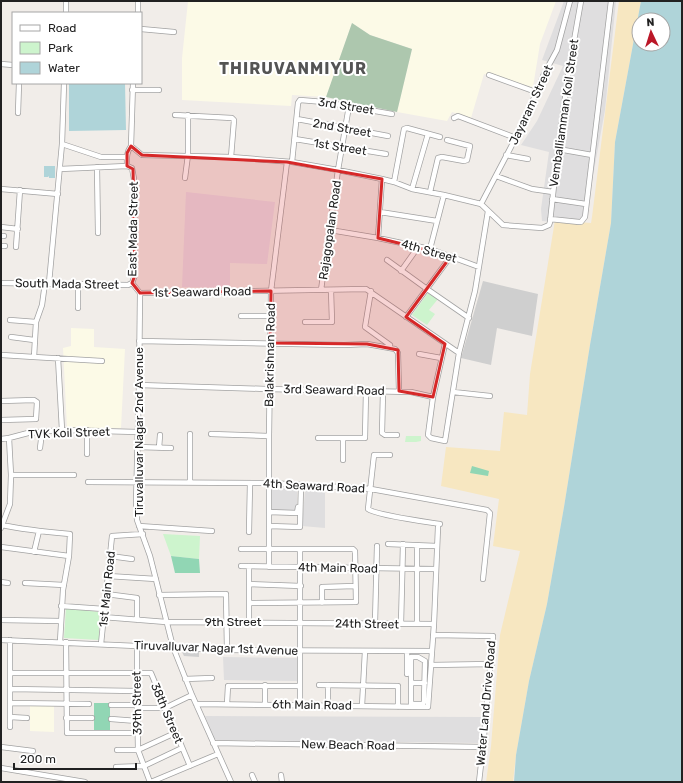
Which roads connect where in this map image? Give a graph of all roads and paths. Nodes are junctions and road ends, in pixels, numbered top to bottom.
1 (66, 1) edge
2 (138, 1) edge
3 (570, 1) edge
4 (581, 1) edge
5 (611, 1) edge
6 (66, 12) edge
7 (138, 12) edge
8 (142, 30) edge
9 (174, 32) dead end
10 (1, 64) edge
11 (12, 66) edge
12 (489, 75) dead end
13 (19, 84) edge
14 (64, 84) edge
15 (133, 84) edge
16 (132, 90) junction
17 (159, 90) dead end
18 (536, 92) junction
19 (299, 101) joint
20 (349, 106) junction
21 (18, 113) dead end
22 (392, 114) dead end
23 (175, 115) dead end
24 (188, 115) junction
25 (454, 118) dead end
26 (296, 119) junction
27 (345, 128) junction
28 (428, 134) junction
29 (388, 136) dead end
30 (440, 137) dead end
31 (516, 138) junction
32 (295, 139) junction
33 (447, 140) dead end
34 (62, 144) junction
35 (131, 146) junction
36 (342, 147) junction
37 (558, 148) junction
38 (386, 154) dead end
39 (188, 155) junction
40 (506, 155) junction
41 (592, 155) junction
42 (127, 157) junction
43 (231, 157) junction
44 (528, 159) dead end
45 (290, 162) junction
46 (127, 166) junction
47 (97, 167) junction
48 (60, 169) junction
49 (338, 170) junction
50 (496, 176) junction
51 (185, 178) dead end
52 (382, 179) junction
53 (394, 182) junction
54 (1, 189) edge
55 (412, 189) junction
56 (20, 190) junction
57 (430, 192) junction
58 (553, 192) junction
59 (58, 194) junction
60 (444, 194) junction
61 (552, 199) junction
62 (481, 204) junction
63 (586, 204) junction
64 (488, 211) junction
65 (380, 212) junction
66 (550, 219) junction
67 (438, 221) junction
68 (1, 227) edge
69 (18, 228) junction
70 (330, 230) junction
71 (98, 233) dead end
72 (378, 238) junction
73 (16, 247) dead end
74 (430, 249) junction
75 (416, 250) dead end
76 (451, 256) junction
77 (387, 260) dead end
78 (479, 267) junction
79 (401, 271) junction
80 (1, 283) edge
81 (47, 283) junction
82 (132, 283) junction
83 (78, 284) junction
84 (321, 290) junction
85 (331, 290) junction
86 (427, 290) junction
87 (271, 291) junction
88 (371, 291) junction
89 (140, 292) junction
90 (78, 308) dead end
91 (241, 316) dead end
92 (271, 316) junction
93 (406, 317) junction
94 (469, 318) junction
95 (10, 320) dead end
96 (36, 322) junction
97 (305, 322) dead end
98 (11, 337) dead end
99 (34, 340) junction
100 (139, 341) junction
101 (270, 343) junction
102 (445, 344) junction
103 (390, 345) dead end
104 (460, 353) junction
105 (419, 354) dead end
106 (2, 355) edge
107 (34, 357) junction
108 (58, 358) junction
109 (441, 358) junction
110 (102, 361) dead end
111 (139, 385) junction
112 (270, 389) junction
113 (399, 391) junction
114 (366, 392) junction
115 (383, 392) junction
116 (453, 392) junction
117 (490, 396) dead end
118 (433, 397) junction
119 (1, 402) edge
120 (1, 420) edge
121 (62, 430) junction
122 (87, 430) junction
123 (42, 432) junction
124 (138, 432) junction
125 (190, 434) dead end
126 (210, 434) dead end
127 (160, 435) dead end
128 (397, 435) dead end
129 (269, 436) junction
130 (9, 438) junction
131 (318, 438) dead end
132 (343, 438) junction
133 (1, 439) edge
134 (137, 447) junction
135 (40, 448) dead end
136 (159, 448) junction
137 (171, 448) dead end
138 (87, 454) dead end
139 (390, 455) dead end
140 (342, 460) dead end
141 (11, 475) junction
142 (74, 475) dead end
143 (88, 482) dead end
144 (136, 482) junction
145 (190, 482) junction
146 (250, 483) junction
147 (269, 483) junction
148 (300, 485) junction
149 (371, 489) junction
150 (278, 506) dead end
151 (269, 512) junction
152 (278, 512) junction
153 (2, 526) edge
154 (139, 526) junction
155 (269, 526) junction
156 (39, 531) junction
157 (212, 531) dead end
158 (250, 532) dead end
159 (143, 534) junction
160 (388, 544) dead end
161 (402, 544) junction
162 (417, 545) junction
163 (377, 546) dead end
164 (437, 546) junction
165 (1, 547) edge
166 (241, 549) dead end
167 (269, 549) junction
168 (300, 549) junction
169 (34, 552) junction
170 (69, 556) junction
171 (110, 556) junction
172 (132, 559) dead end
173 (241, 566) dead end
174 (249, 566) junction
175 (269, 567) junction
176 (301, 567) junction
177 (355, 568) junction
178 (376, 568) junction
179 (402, 569) junction
180 (417, 569) junction
181 (435, 569) junction
182 (108, 576) junction
183 (156, 579) junction
184 (483, 579) dead end
185 (1, 582) edge
186 (8, 583) dead end
187 (25, 583) dead end
188 (249, 584) junction
189 (64, 585) junction
190 (301, 586) junction
191 (356, 586) junction
192 (106, 594) junction
193 (159, 595) junction
194 (249, 603) junction
195 (301, 603) junction
196 (322, 603) junction
197 (62, 606) junction
198 (104, 610) junction
199 (103, 617) junction
200 (1, 620) edge
201 (137, 620) junction
202 (61, 621) junction
203 (166, 622) junction
204 (227, 622) junction
205 (249, 622) junction
206 (301, 623) junction
207 (376, 623) junction
208 (401, 624) junction
209 (417, 624) junction
210 (434, 624) junction
211 (433, 635) junction
212 (1, 640) edge
213 (10, 640) junction
214 (60, 642) junction
215 (66, 642) junction
216 (101, 644) junction
217 (137, 646) junction
218 (173, 647) junction
219 (227, 650) junction
220 (301, 650) junction
221 (365, 651) junction
222 (406, 651) junction
223 (432, 651) junction
224 (426, 663) junction
225 (431, 664) junction
226 (492, 664) junction
227 (10, 673) junction
228 (66, 673) junction
229 (136, 674) junction
230 (407, 674) dead end
231 (212, 678) dead end
232 (185, 679) junction
233 (427, 680) junction
234 (411, 683) junction
235 (265, 685) junction
236 (319, 685) dead end
237 (328, 685) junction
238 (300, 686) junction
239 (363, 686) junction
240 (10, 689) junction
241 (66, 690) junction
242 (136, 691) junction
243 (192, 695) junction
244 (10, 703) junction
245 (66, 703) junction
246 (89, 704) dead end
247 (196, 704) junction
248 (227, 704) junction
249 (265, 704) junction
250 (111, 705) dead end
251 (300, 705) junction
252 (328, 705) junction
253 (362, 706) junction
254 (137, 707) junction
255 (398, 707) junction
256 (165, 708) junction
257 (10, 717) junction
258 (27, 718) dead end
259 (66, 718) junction
260 (92, 718) dead end
261 (111, 719) dead end
262 (137, 721) junction
263 (10, 727) dead end
264 (138, 733) junction
265 (175, 733) junction
266 (213, 743) junction
267 (1, 747) edge
268 (483, 747) junction
269 (182, 748) junction
270 (117, 750) dead end
271 (138, 750) junction
272 (33, 751) dead end
273 (218, 754) junction
274 (144, 766) junction
275 (190, 766) junction
276 (116, 767) dead end
277 (1, 768) edge
278 (252, 775) dead end
279 (282, 775) dead end
280 (228, 781) edge
281 (85, 782) edge
282 (150, 782) edge
283 (255, 782) edge
284 (282, 782) edge
285 (479, 782) edge

1 - 6 street
2 - 7 street
3 - 18 street, Jayaram Street
4 - 37 street, Vemballiamman Koil Street
5 - 41 street
8 - 9 street
10 - 11 street
12 - 18 street
13 - 21 street
14 - 34 street
15 - 16 street, East Mada Street
16 - 17 street
16 - 35 street, East Mada Street
18 - 31 street, Jayaram Street
19 - 20 street, 3rd Street
19 - 26 street, Balakrishnan Road
20 - 22 street, 3rd Street
20 - 27 street, Rajagopalan Road
23 - 24 street
24 - 39 street
24 - 43 street
25 - 31 street
26 - 27 street, 2nd Street
26 - 32 street, Balakrishnan Road
27 - 29 street, 2nd Street
27 - 36 street, Rajagopalan Road
28 - 30 street
28 - 53 street
28 - 55 street
31 - 40 street, Jayaram Street
32 - 36 street, 1st Street
32 - 45 street, Balakrishnan Road
33 - 57 street
34 - 42 street
34 - 48 street
35 - 39 street
35 - 42 street, East Mada Street
36 - 38 street, 1st Street
36 - 49 street, Rajagopalan Road
37 - 41 street
37 - 58 street, Vemballiamman Koil Street
39 - 43 street
39 - 51 street
40 - 44 street
40 - 50 street, Jayaram Street
41 - 63 street
42 - 46 street, East Mada Street
43 - 45 street
45 - 49 street
45 - 87 street, Balakrishnan Road
46 - 47 street
46 - 82 street, East Mada Street
47 - 48 street
47 - 71 street
48 - 59 street
49 - 52 street
49 - 70 street, Rajagopalan Road
50 - 58 street
50 - 62 street, Jayaram Street
52 - 53 street
52 - 65 street
53 - 55 street
54 - 56 street
55 - 57 street
56 - 59 street
56 - 69 street
57 - 60 street
58 - 61 street, Vemballiamman Koil Street
59 - 81 street
60 - 62 street
60 - 67 street
61 - 63 street
61 - 66 street, Vemballiamman Koil Street
62 - 64 street
63 - 66 street
64 - 66 street, Vemballiamman Koil Street
64 - 78 street
65 - 67 street
65 - 72 street
67 - 74 street
68 - 69 street
69 - 73 street
70 - 72 street, 4th Street
70 - 84 street, Rajagopalan Road
72 - 74 street, 4th Street
74 - 76 street, 4th Street
75 - 79 street
76 - 78 street, 4th Street
76 - 86 street
77 - 79 street
78 - 94 street
79 - 86 street
80 - 81 street, South Mada Street
81 - 83 street, South Mada Street
81 - 96 street
82 - 83 street, South Mada Street
82 - 89 street
83 - 90 street
84 - 85 street, 1st Seaward Road
84 - 87 street, 1st Seaward Road
85 - 88 street, 1st Seaward Road
85 - 97 street
86 - 93 street
86 - 94 street
87 - 89 street, 1st Seaward Road
87 - 92 street, Balakrishnan Road
88 - 93 street
88 - 103 street
89 - 100 street, Tiruvalluvar Nagar 2nd Avenue
91 - 92 street
92 - 101 street, Balakrishnan Road
93 - 102 street
94 - 104 street
95 - 96 street
96 - 99 street
98 - 99 street
99 - 107 street
100 - 101 street
100 - 111 street, Tiruvalluvar Nagar 2nd Avenue
101 - 112 street, Balakrishnan Road
101 - 113 street
102 - 104 street
102 - 109 street
104 - 116 street
105 - 109 street
106 - 107 street
107 - 108 street
108 - 110 street
108 - 121 street
109 - 118 street
111 - 112 street, 3rd Seaward Road
111 - 124 street, Tiruvalluvar Nagar 2nd Avenue
112 - 114 street, 3rd Seaward Road
112 - 129 street, Balakrishnan Road
113 - 115 street, 3rd Seaward Road
113 - 118 street, 3rd Seaward Road
114 - 115 street, 3rd Seaward Road
114 - 132 street
115 - 128 street
116 - 117 street
116 - 118 street
119 - 120 street
121 - 122 street, TVK Koil Street
121 - 123 street, TVK Koil Street
122 - 124 street, TVK Koil Street
122 - 138 street
123 - 130 street, TVK Koil Street
123 - 135 street
124 - 134 street, Tiruvalluvar Nagar 2nd Avenue
125 - 145 street
126 - 129 street
127 - 136 street
129 - 147 street, Balakrishnan Road
130 - 133 street, TVK Koil Street
130 - 141 street
131 - 132 street
132 - 140 street
134 - 136 street
134 - 144 street, Tiruvalluvar Nagar 2nd Avenue
136 - 137 street
139 - 149 street
141 - 142 street
141 - 153 street
143 - 144 street, 4th Seaward Road
144 - 145 street, 4th Seaward Road
144 - 154 street, Tiruvalluvar Nagar 2nd Avenue
145 - 146 street, 4th Seaward Road
146 - 147 street, 4th Seaward Road
146 - 158 street
147 - 148 street, 4th Seaward Road
147 - 151 street, Balakrishnan Road
148 - 149 street, 4th Seaward Road
148 - 152 street
148 - 155 street
149 - 164 street
149 - 184 street, 4th Seaward Road
150 - 152 street
151 - 152 street
151 - 155 street, Balakrishnan Road
153 - 156 street
154 - 157 street
154 - 159 street, Tiruvalluvar Nagar 2nd Avenue
155 - 167 street, Balakrishnan Road
156 - 169 street
156 - 170 street
159 - 171 street, 1st Main Road
159 - 183 street, Tiruvalluvar Nagar 2nd Avenue
160 - 161 street
161 - 162 street
161 - 179 street
162 - 164 street
162 - 180 street
163 - 178 street
164 - 181 street
165 - 169 street
166 - 167 street
167 - 168 street
167 - 175 street, Balakrishnan Road
168 - 176 street
168 - 177 street
169 - 170 street
170 - 189 street
171 - 172 street
171 - 182 street, 1st Main Road
173 - 174 street, 4th Main Road
174 - 175 street, 4th Main Road
174 - 188 street
175 - 176 street, 4th Main Road
176 - 177 street, 4th Main Road
176 - 190 street
177 - 178 street, 4th Main Road
177 - 191 street
178 - 179 street, 4th Main Road
178 - 207 street
179 - 180 street, 4th Main Road
179 - 208 street
180 - 181 street, 4th Main Road
180 - 209 street
181 - 210 street
182 - 183 street
182 - 192 street, 1st Main Road
183 - 193 street, Tiruvalluvar Nagar 2nd Avenue
185 - 186 street
187 - 189 street
188 - 190 street
188 - 194 street
189 - 197 street
190 - 195 street
191 - 196 street
191 - 196 street
192 - 198 street, 1st Main Road
192 - 201 street
193 - 203 street, Tiruvalluvar Nagar 2nd Avenue
193 - 204 street
194 - 195 street
194 - 205 street
195 - 196 street
195 - 206 street
197 - 198 street
197 - 202 street
198 - 199 street, 1st Main Road
199 - 201 street
199 - 216 street, 1st Main Road
200 - 202 street
201 - 203 street
202 - 214 street
203 - 204 street, 9th Street
203 - 218 street, Tiruvalluvar Nagar 2nd Avenue
204 - 205 street, 9th Street
204 - 219 street
205 - 206 street, 9th Street
206 - 207 street, 24th Street
206 - 220 street
207 - 208 street, 24th Street
208 - 209 street, 24th Street
209 - 210 street, 24th Street
210 - 211 street
211 - 223 street
211 - 226 street, Water Land Drive Road
212 - 213 street, Tiruvalluvar Nagar 1st Avenue
213 - 214 street, Tiruvalluvar Nagar 1st Avenue
213 - 227 street
214 - 215 street, Tiruvalluvar Nagar 1st Avenue
215 - 216 street, Tiruvalluvar Nagar 1st Avenue
215 - 228 street
216 - 217 street, Tiruvalluvar Nagar 1st Avenue
217 - 218 street, Tiruvalluvar Nagar 1st Avenue
217 - 229 street, 39th Street
218 - 219 street, Tiruvalluvar Nagar 1st Avenue
218 - 232 street, Tiruvalluvar Nagar 2nd Avenue
219 - 220 street, Tiruvalluvar Nagar 1st Avenue
220 - 221 street, Tiruvalluvar Nagar 1st Avenue
220 - 238 street
221 - 222 street, Tiruvalluvar Nagar 1st Avenue
221 - 239 street
222 - 223 street, Tiruvalluvar Nagar 1st Avenue
222 - 230 street
223 - 225 street
224 - 225 street
224 - 233 street
224 - 234 street
225 - 226 street
225 - 233 street
226 - 268 street, Water Land Drive Road
227 - 228 street
227 - 240 street
228 - 229 street
228 - 241 street
229 - 242 street, 39th Street
229 - 256 street, 38th Street
231 - 232 street
232 - 243 street, Tiruvalluvar Nagar 2nd Avenue
233 - 234 street
233 - 234 street
233 - 255 street, 6th Main Road
235 - 238 street
235 - 248 street
235 - 249 street
236 - 237 street
237 - 239 street
237 - 252 street
238 - 251 street
239 - 253 street
239 - 255 street
240 - 241 street
240 - 244 street
241 - 242 street
241 - 245 street
242 - 254 street, 39th Street
243 - 247 street, Tiruvalluvar Nagar 2nd Avenue
243 - 256 street
244 - 245 street
244 - 257 street
245 - 246 street
245 - 259 street
247 - 248 street, 6th Main Road
247 - 266 street, Tiruvalluvar Nagar 2nd Avenue
248 - 249 street, 6th Main Road
249 - 251 street, 6th Main Road
250 - 254 street
251 - 252 street, 6th Main Road
252 - 253 street, 6th Main Road
253 - 255 street, 6th Main Road
254 - 256 street
254 - 262 street, 39th Street
256 - 265 street, 38th Street
257 - 258 street
257 - 263 street
259 - 260 street
259 - 264 street
261 - 262 street
262 - 264 street, 39th Street
264 - 271 street, 39th Street
265 - 269 street, 38th Street
265 - 271 street
266 - 268 street, New Beach Road
266 - 273 street, Tiruvalluvar Nagar 2nd Avenue
267 - 272 street
268 - 285 street, Water Land Drive Road
269 - 274 street
269 - 275 street, 38th Street
270 - 271 street
271 - 274 street, 39th Street
273 - 275 street
273 - 280 street, Tiruvalluvar Nagar 2nd Avenue
274 - 276 street
274 - 282 street, 39th Street
275 - 282 street
277 - 281 street
278 - 283 street
279 - 284 street

